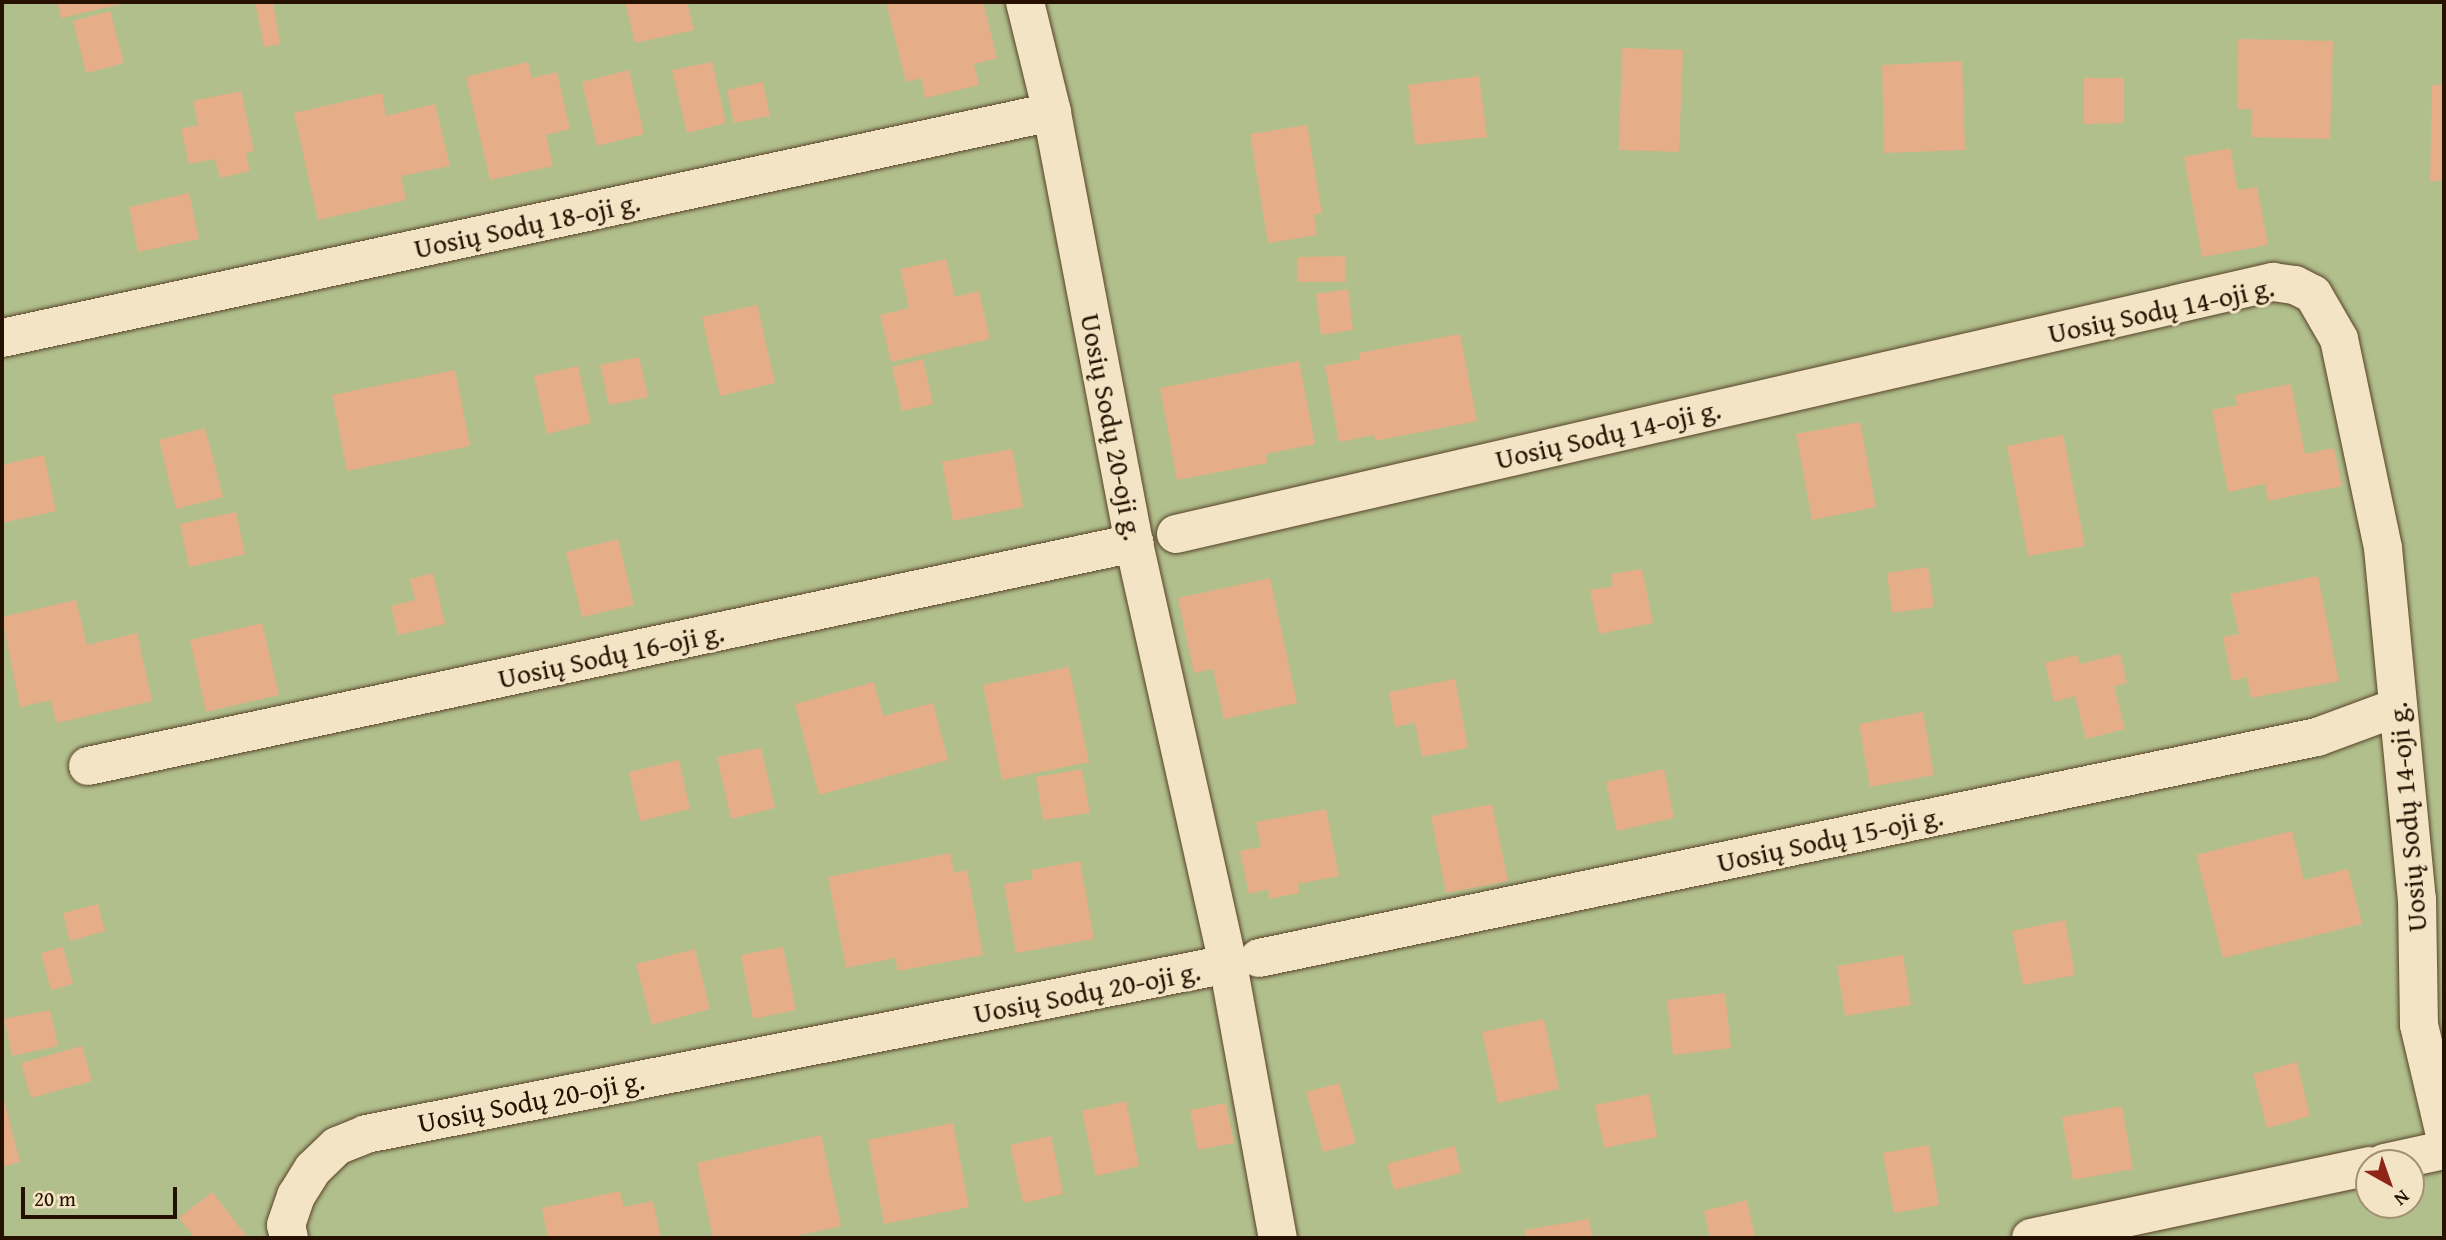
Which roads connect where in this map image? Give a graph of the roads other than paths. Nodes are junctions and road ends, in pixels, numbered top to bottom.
1 (1025, 2) edge
2 (1052, 112) junction
3 (2, 338) edge
4 (1176, 534) dead end
5 (1134, 543) junction
6 (2398, 707) junction
7 (88, 766) dead end
8 (1244, 961) junction
9 (2444, 1131) edge
10 (2444, 1150) edge
11 (2425, 1154) edge
12 (2355, 1169) edge
13 (289, 1238) edge
14 (1278, 1238) edge
15 (2031, 1238) edge

1 - 2 street, Uosių Sodų 20-oji g.
2 - 3 street, Uosių Sodų 18-oji g.
2 - 5 street, Uosių Sodų 20-oji g.
4 - 6 street, Uosių Sodų 14-oji g.
5 - 7 street, Uosių Sodų 16-oji g.
5 - 8 street, Uosių Sodų 20-oji g.
6 - 8 street, Uosių Sodų 15-oji g.
6 - 9 street, Uosių Sodų 14-oji g.
8 - 13 street, Uosių Sodų 20-oji g.
8 - 14 street
10 - 11 street
12 - 15 street

